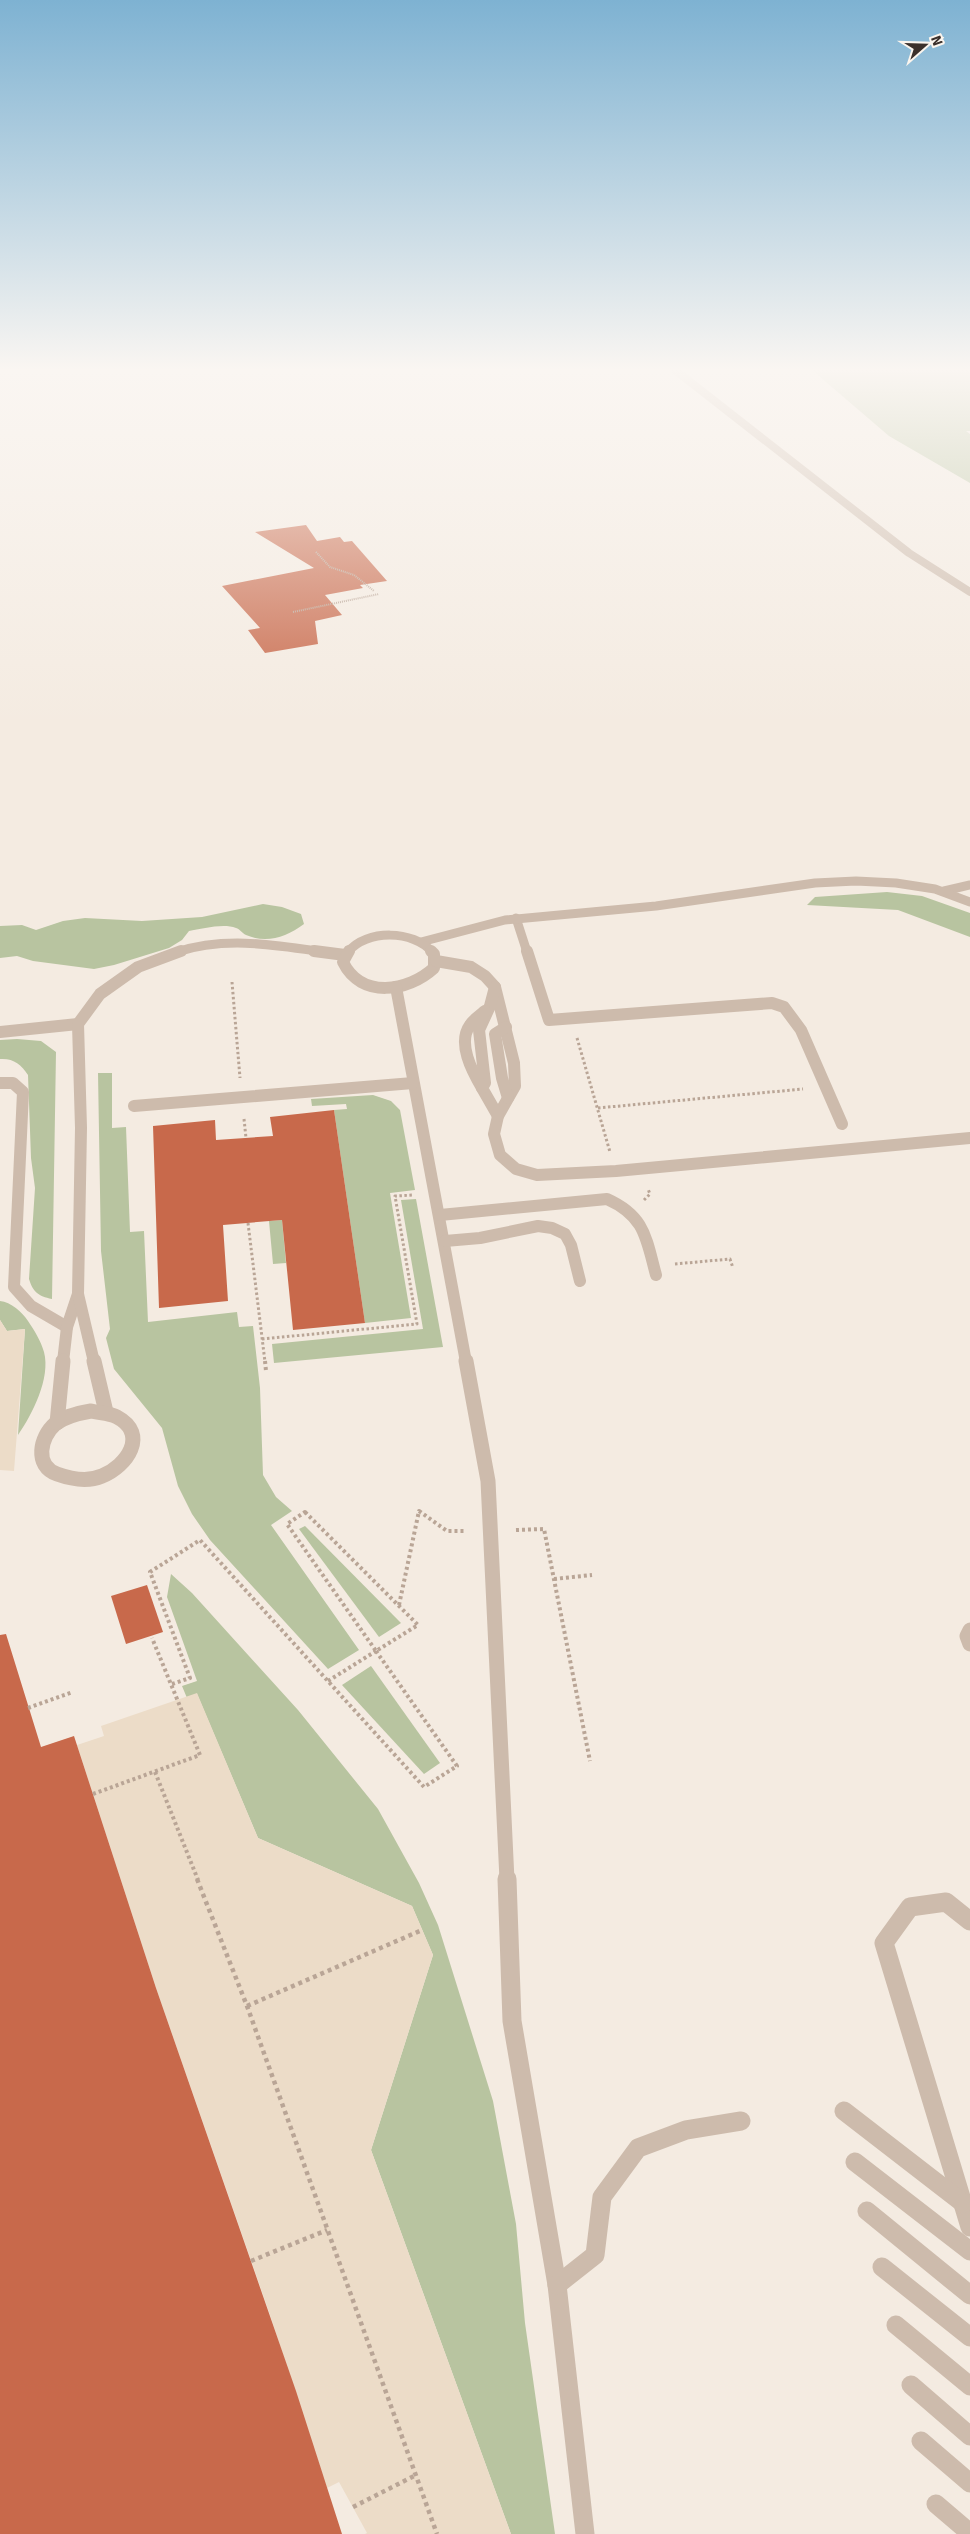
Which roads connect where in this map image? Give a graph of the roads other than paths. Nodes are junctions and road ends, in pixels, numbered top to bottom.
1 (826, 488) edge
2 (970, 592) edge
3 (970, 884) edge
4 (944, 891) junction
5 (970, 902) edge
6 (516, 918) junction
7 (421, 942) junction
8 (345, 955) junction
9 (436, 961) junction
10 (495, 986) junction
11 (396, 987) junction
12 (78, 1024) junction
13 (0, 1032) edge
14 (0, 1083) edge
15 (413, 1083) junction
16 (134, 1106) dead end
17 (498, 1116) junction
18 (842, 1124) dead end
19 (970, 1138) edge
20 (440, 1215) junction
21 (445, 1241) junction
22 (656, 1275) dead end
23 (580, 1282) dead end
24 (78, 1294) junction
25 (67, 1327) junction
26 (106, 1412) junction
27 (56, 1423) junction
28 (970, 1630) edge
29 (970, 1644) edge
30 (970, 1921) edge
31 (844, 2111) dead end
32 (741, 2121) dead end
33 (855, 2162) dead end
34 (963, 2203) junction
35 (867, 2211) dead end
36 (970, 2227) edge
37 (970, 2252) edge
38 (882, 2267) dead end
39 (557, 2285) junction
40 (970, 2294) edge
41 (896, 2325) dead end
42 (970, 2337) edge
43 (911, 2384) dead end
44 (970, 2386) edge
45 (970, 2436) edge
46 (921, 2441) dead end
47 (970, 2483) edge
48 (936, 2504) dead end
49 (585, 2534) edge
50 (970, 2534) edge

1 - 2 street
3 - 4 street
4 - 5 street
4 - 6 street
6 - 7 street
6 - 18 street
7 - 8 street
7 - 9 street
8 - 11 street
8 - 12 street
9 - 10 street
9 - 11 street
10 - 17 street
10 - 17 street
11 - 15 street
12 - 13 street
12 - 24 street
14 - 25 street
15 - 16 street
15 - 20 street
17 - 19 street
20 - 21 street
20 - 22 street
21 - 23 street
21 - 39 street
24 - 25 street
24 - 26 street
25 - 27 street
26 - 27 street
26 - 27 street
28 - 29 street
30 - 34 street
31 - 34 street
32 - 39 street
33 - 37 street
34 - 36 street
35 - 40 street
38 - 42 street
39 - 49 street
41 - 44 street
43 - 45 street
46 - 47 street
48 - 50 street

